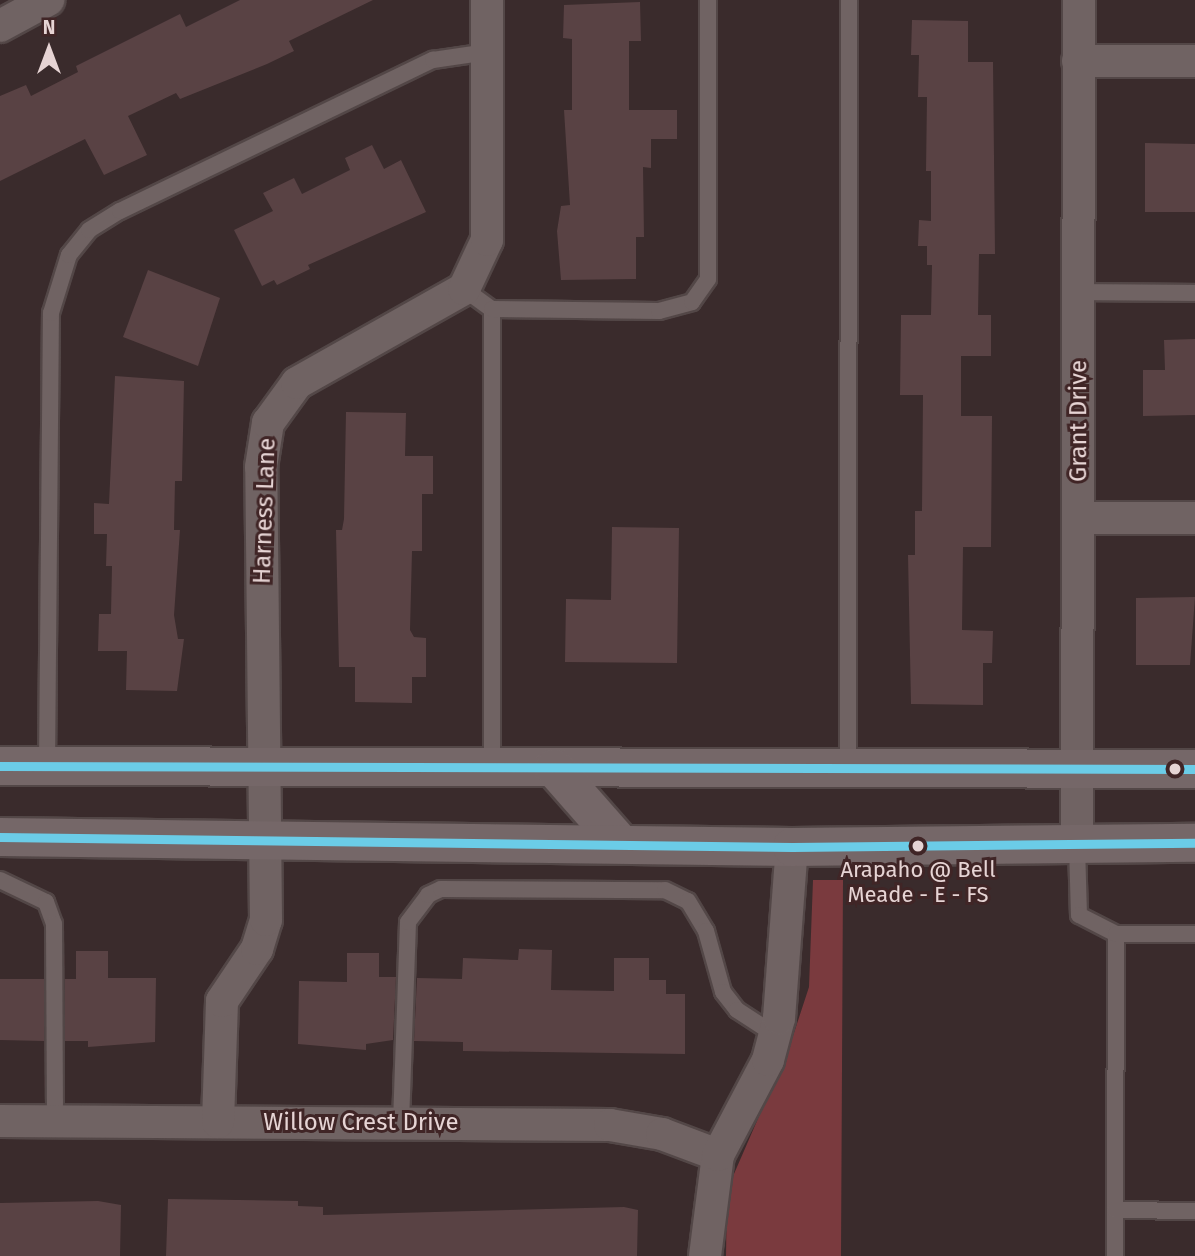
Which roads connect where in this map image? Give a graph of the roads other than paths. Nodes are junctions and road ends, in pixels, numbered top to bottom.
1 (48, 0) edge
2 (487, 0) edge
3 (708, 0) edge
4 (849, 0) edge
5 (1079, 0) edge
6 (0, 26) edge
7 (487, 52) junction
8 (1078, 61) junction
9 (1195, 61) edge
10 (464, 289) junction
11 (1079, 292) junction
12 (1195, 293) edge
13 (492, 309) junction
14 (1079, 518) junction
15 (1195, 518) edge
16 (0, 766) edge
17 (47, 766) junction
18 (264, 768) junction
19 (492, 768) junction
20 (554, 768) junction
21 (848, 768) junction
22 (1077, 768) junction
23 (1195, 769) edge
24 (0, 837) edge
25 (264, 837) junction
26 (1077, 842) junction
27 (1195, 843) edge
28 (620, 844) junction
29 (792, 846) junction
30 (0, 880) edge
31 (1116, 934) junction
32 (1195, 934) edge
33 (775, 1034) junction
34 (0, 1121) edge
35 (55, 1121) junction
36 (218, 1122) junction
37 (401, 1124) junction
38 (718, 1155) junction
39 (1115, 1210) junction
40 (1195, 1211) edge
41 (705, 1256) edge
42 (1115, 1256) edge

1 - 6 street
2 - 7 street
3 - 13 lane
4 - 21 lane
5 - 8 street, Grant Drive
7 - 10 street
7 - 17 lane
8 - 9 street
8 - 11 street, Grant Drive
10 - 13 lane
10 - 18 street, Harness Lane
11 - 12 lane
11 - 14 street, Grant Drive
13 - 19 lane
14 - 15 street
14 - 22 street, Grant Drive
16 - 17 main road
17 - 18 main road
18 - 19 main road
18 - 25 street, Harness Lane
19 - 20 main road
20 - 21 main road
20 - 28 main road
21 - 22 main road
22 - 23 main road
22 - 26 street, Grant Drive
24 - 25 main road
25 - 28 main road
25 - 36 street, Harness Lane
26 - 27 main road
26 - 29 main road
26 - 31 lane
28 - 29 main road
29 - 33 street
30 - 35 lane
31 - 32 lane
31 - 39 lane
33 - 37 lane
33 - 38 street
34 - 35 street, Willow Crest Drive
35 - 36 street, Willow Crest Drive
36 - 37 street, Willow Crest Drive
37 - 38 street, Willow Crest Drive
38 - 41 street
39 - 40 lane
39 - 42 lane

